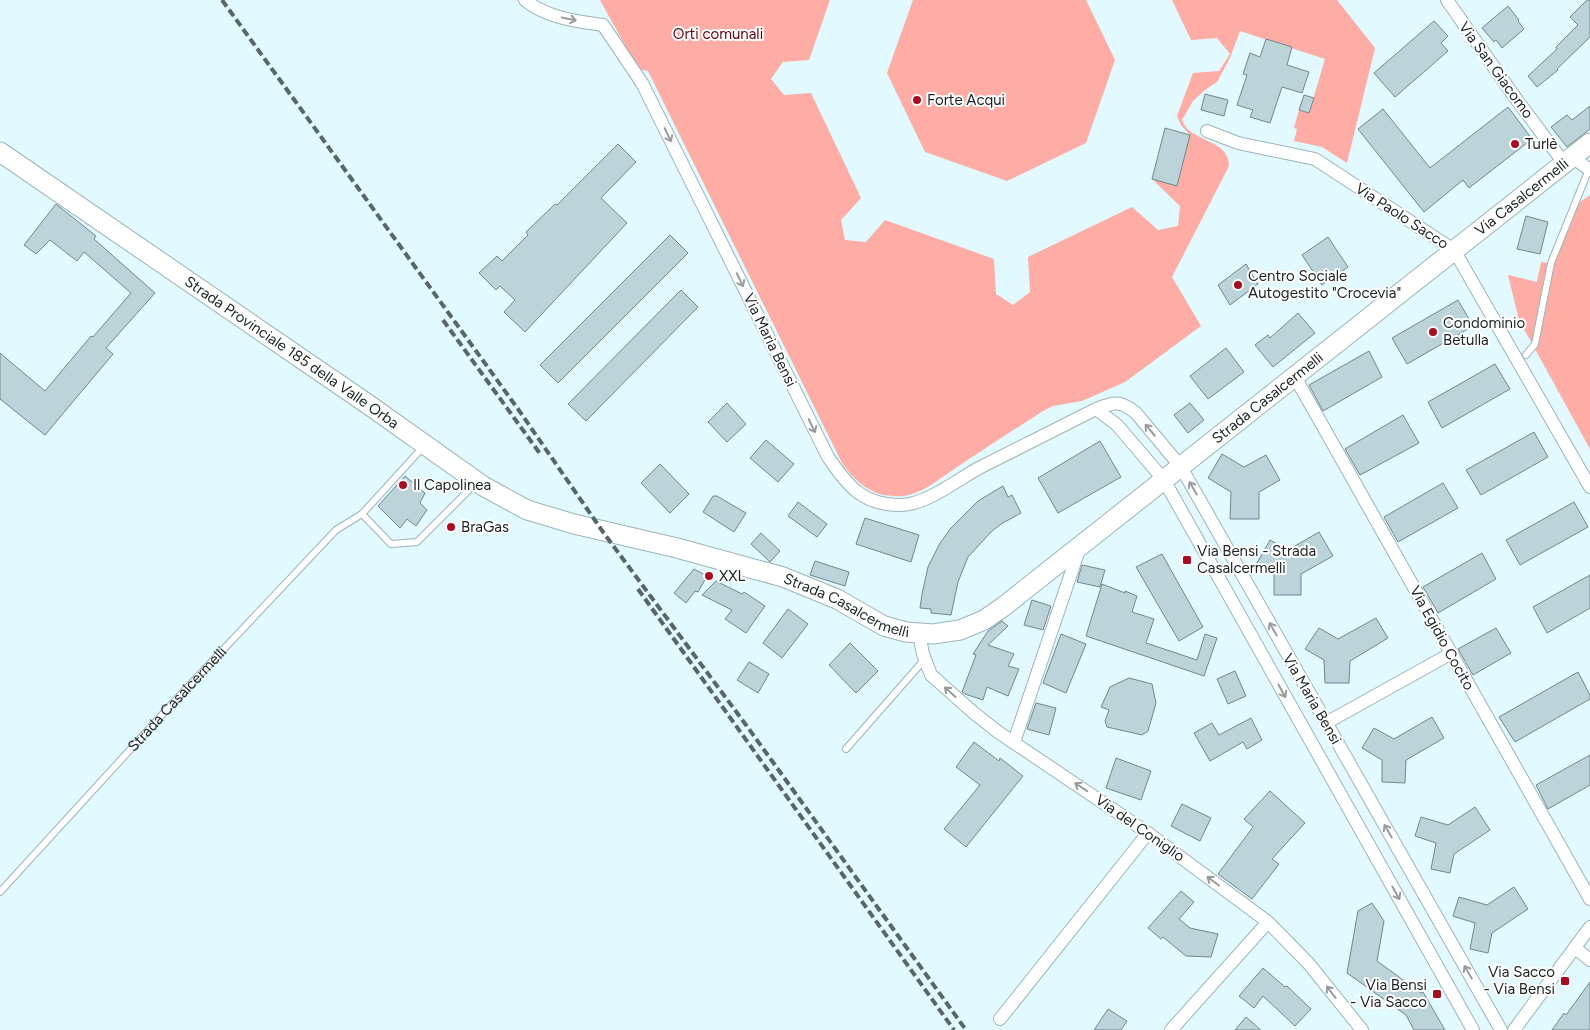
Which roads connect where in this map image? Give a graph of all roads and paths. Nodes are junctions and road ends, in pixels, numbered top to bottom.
1 (525, 0) edge
2 (1447, 0) edge
3 (1207, 131) dead end
4 (1590, 142) edge
5 (0, 152) edge
6 (1568, 160) junction
7 (1590, 169) edge
8 (1454, 250) junction
9 (1526, 355) dead end
10 (1295, 377) junction
11 (1096, 409) junction
12 (425, 445) junction
13 (1181, 467) junction
14 (1164, 480) junction
15 (477, 482) junction
16 (1590, 487) edge
17 (362, 514) junction
18 (594, 530) joint
19 (1080, 547) junction
20 (920, 634) junction
21 (1450, 654) junction
22 (925, 659) junction
23 (1326, 723) junction
24 (1014, 742) junction
25 (846, 749) dead end
26 (1148, 833) junction
27 (0, 892) edge
28 (1590, 899) edge
29 (1268, 922) junction
30 (1590, 927) edge
31 (1575, 948) junction
32 (1590, 960) edge
33 (1000, 1019) dead end
34 (1175, 1029) edge
35 (1362, 1030) edge
36 (1473, 1030) edge
37 (1501, 1030) edge
38 (1514, 1030) edge

1 -> 11 street, Via Maria Bensi
2 - 6 street, Via San Giacomo
3 - 8 street, Via Paolo Sacco
4 - 6 main road, Via Casalcermelli
5 - 12 main road, Strada Provinciale 185 della Valle Orba
6 - 7 street, Via San Giacomo
6 - 8 main road, Via Casalcermelli
7 - 9 lane
8 - 10 main road, Strada Casalcermelli
8 - 16 street, Via Paolo Sacco
10 - 13 main road, Strada Casalcermelli
10 - 21 street, Via Egidio Cocito
13 -> 11 street, Via Maria Bensi
11 - 14 street, Via Maria Bensi
12 - 15 main road, Strada Provinciale 185 della Valle Orba
12 - 17 lane, Strada Casalcermelli
13 - 14 main road, Strada Casalcermelli
23 -> 13 street, Via Maria Bensi
14 - 19 main road, Strada Casalcermelli
14 -> 36 street, Via Maria Bensi
15 - 17 lane
15 - 18 main road, Strada Provinciale 185 della Valle Orba
17 - 27 lane, Strada Casalcermelli
18 - 20 main road, Strada Casalcermelli
19 - 20 main road, Strada Casalcermelli
19 - 24 street
20 - 22 street, Via del Coniglio
21 - 23 street
21 - 28 street, Via Egidio Cocito
24 -> 22 street, Via del Coniglio
22 - 25 lane
37 -> 23 street, Via Maria Bensi
26 -> 24 street, Via del Coniglio
29 -> 26 street, Via del Coniglio
26 - 33 street
29 - 34 street
35 -> 29 street, Via del Coniglio
30 - 31 street
31 - 32 street
31 - 38 street

